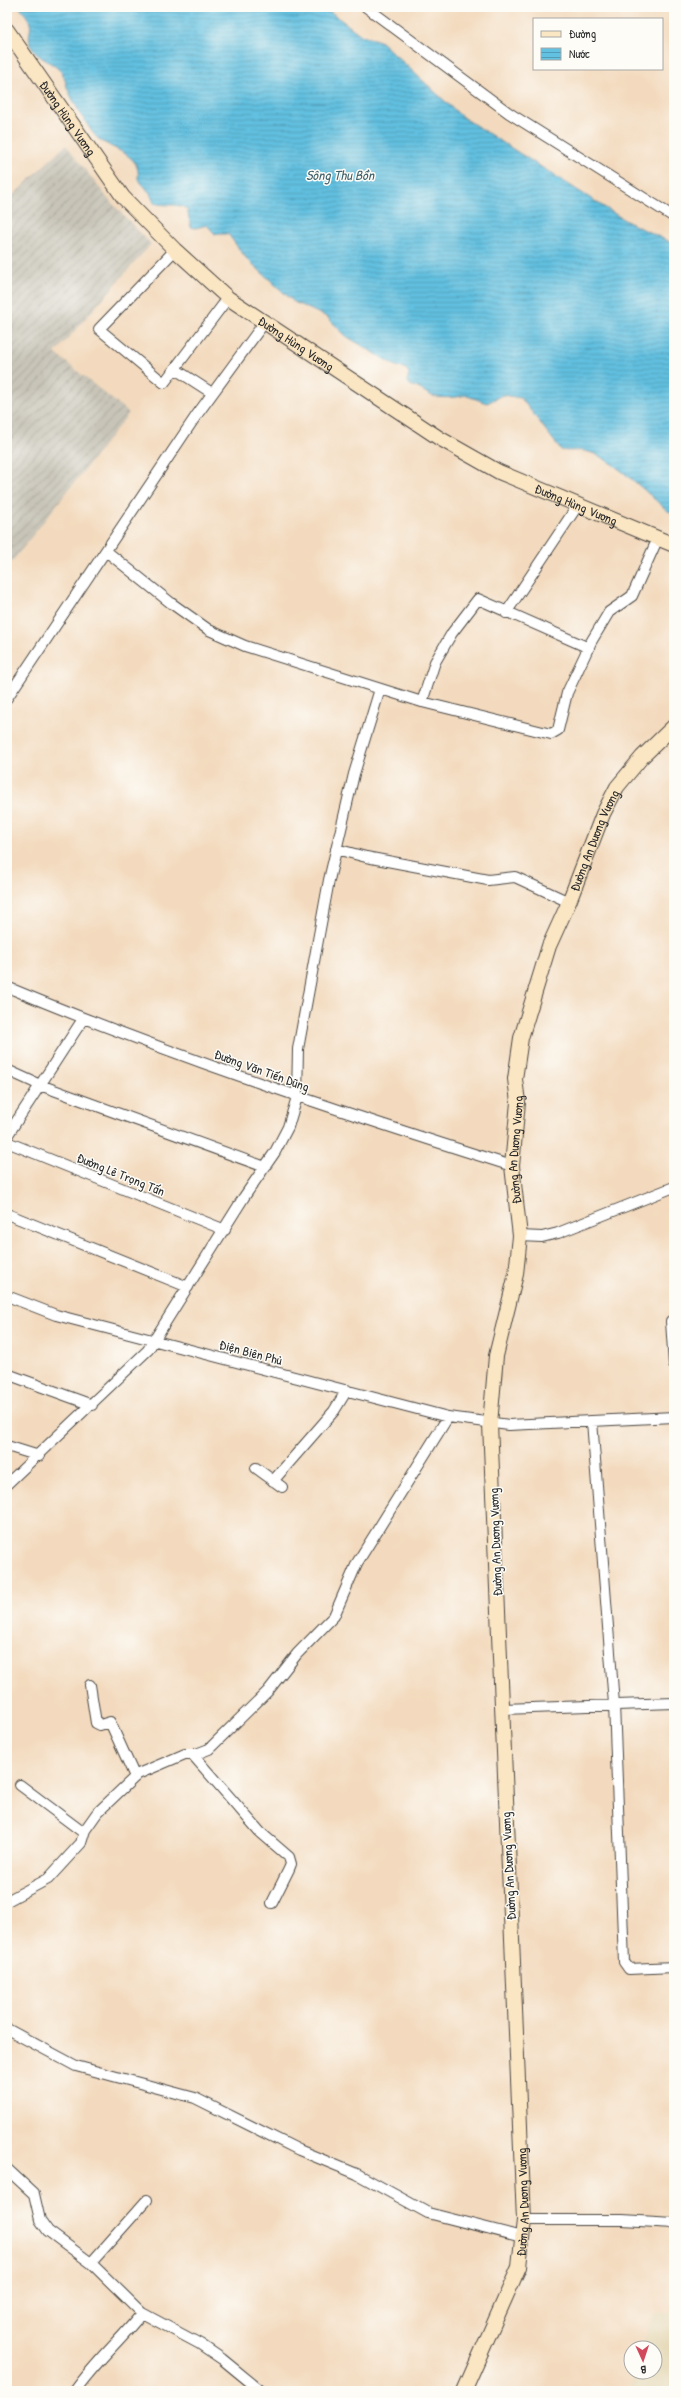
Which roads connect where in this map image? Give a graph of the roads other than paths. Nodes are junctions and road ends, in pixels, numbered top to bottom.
1 (366, 7) edge
2 (7, 30) edge
3 (674, 217) edge
4 (175, 250) junction
5 (228, 298) junction
6 (264, 323) junction
7 (175, 369) junction
8 (212, 393) junction
9 (578, 505) junction
10 (658, 538) junction
11 (674, 545) edge
12 (106, 551) junction
13 (506, 613) junction
14 (589, 648) junction
15 (380, 689) junction
16 (7, 698) edge
17 (422, 702) junction
18 (674, 726) edge
19 (336, 849) junction
20 (569, 902) junction
21 (7, 987) edge
22 (83, 1019) junction
23 (7, 1070) edge
24 (40, 1085) junction
25 (297, 1097) junction
26 (7, 1136) edge
27 (7, 1142) edge
28 (512, 1166) junction
29 (265, 1167) junction
30 (674, 1187) edge
31 (7, 1214) edge
32 (225, 1230) junction
33 (520, 1236) junction
34 (188, 1287) junction
35 (7, 1296) edge
36 (672, 1321) dead end
37 (156, 1340) junction
38 (674, 1365) edge
39 (7, 1374) edge
40 (347, 1390) junction
41 (92, 1404) junction
42 (448, 1417) junction
43 (674, 1417) edge
44 (592, 1421) junction
45 (490, 1424) junction
46 (7, 1446) edge
47 (39, 1456) junction
48 (256, 1468) dead end
49 (7, 1484) edge
50 (90, 1685) dead end
51 (674, 1703) edge
52 (614, 1704) junction
53 (501, 1709) junction
54 (192, 1754) junction
55 (135, 1777) junction
56 (20, 1785) dead end
57 (84, 1833) junction
58 (7, 1901) edge
59 (272, 1903) dead end
60 (674, 1967) edge
61 (7, 2028) edge
62 (7, 2169) edge
63 (147, 2200) dead end
64 (524, 2220) junction
65 (674, 2223) edge
66 (522, 2237) junction
67 (91, 2263) junction
68 (142, 2313) junction
69 (75, 2391) edge
70 (261, 2391) edge
71 (464, 2391) edge

1 - 3 street
2 - 4 main road, Đường Hùng Vương
4 - 5 main road, Đường Hùng Vương
4 - 7 street
5 - 6 main road, Đường Hùng Vương
5 - 7 street
6 - 8 street
6 - 9 main road, Đường Hùng Vương
7 - 8 street
8 - 12 street
9 - 10 main road, Đường Hùng Vương
9 - 13 street
10 - 11 main road, Đường Hùng Vương
10 - 14 street
12 - 15 street
12 - 16 street
13 - 14 street
13 - 17 street
14 - 17 street
15 - 17 street
15 - 19 street
18 - 20 main road, Đường An Dương Vương
19 - 20 street
19 - 25 street
20 - 28 main road, Đường An Dương Vương
21 - 22 street, Đường Văn Tiến Dũng
22 - 24 street
22 - 25 street, Đường Văn Tiến Dũng
23 - 24 street
24 - 26 street
24 - 29 street
25 - 28 street, Đường Văn Tiến Dũng
25 - 29 street
27 - 32 street, Đường Lê Trọng Tấn
28 - 33 main road, Đường An Dương Vương
29 - 32 street
30 - 33 street
31 - 34 street
32 - 34 street
33 - 45 main road, Đường An Dương Vương
34 - 37 street
35 - 37 street, Điện Biên Phủ
36 - 38 street
37 - 40 street, Điện Biên Phủ
37 - 41 street
39 - 41 street
40 - 42 street, Điện Biên Phủ
40 - 48 street
41 - 47 street
42 - 45 street, Điện Biên Phủ
42 - 54 street
43 - 44 street, Điện Biên Phủ
44 - 45 street, Điện Biên Phủ
44 - 52 street
45 - 53 main road, Đường An Dương Vương
46 - 47 street
47 - 49 street
50 - 55 street
51 - 52 street
52 - 53 street
52 - 60 street
53 - 64 main road, Đường An Dương Vương
54 - 55 street
54 - 59 street
55 - 57 street
56 - 57 street
57 - 58 street
61 - 66 street
62 - 67 street
63 - 67 street
64 - 65 street
64 - 66 main road, Đường An Dương Vương
66 - 71 main road, Đường An Dương Vương
67 - 68 street
68 - 69 street
68 - 70 street

